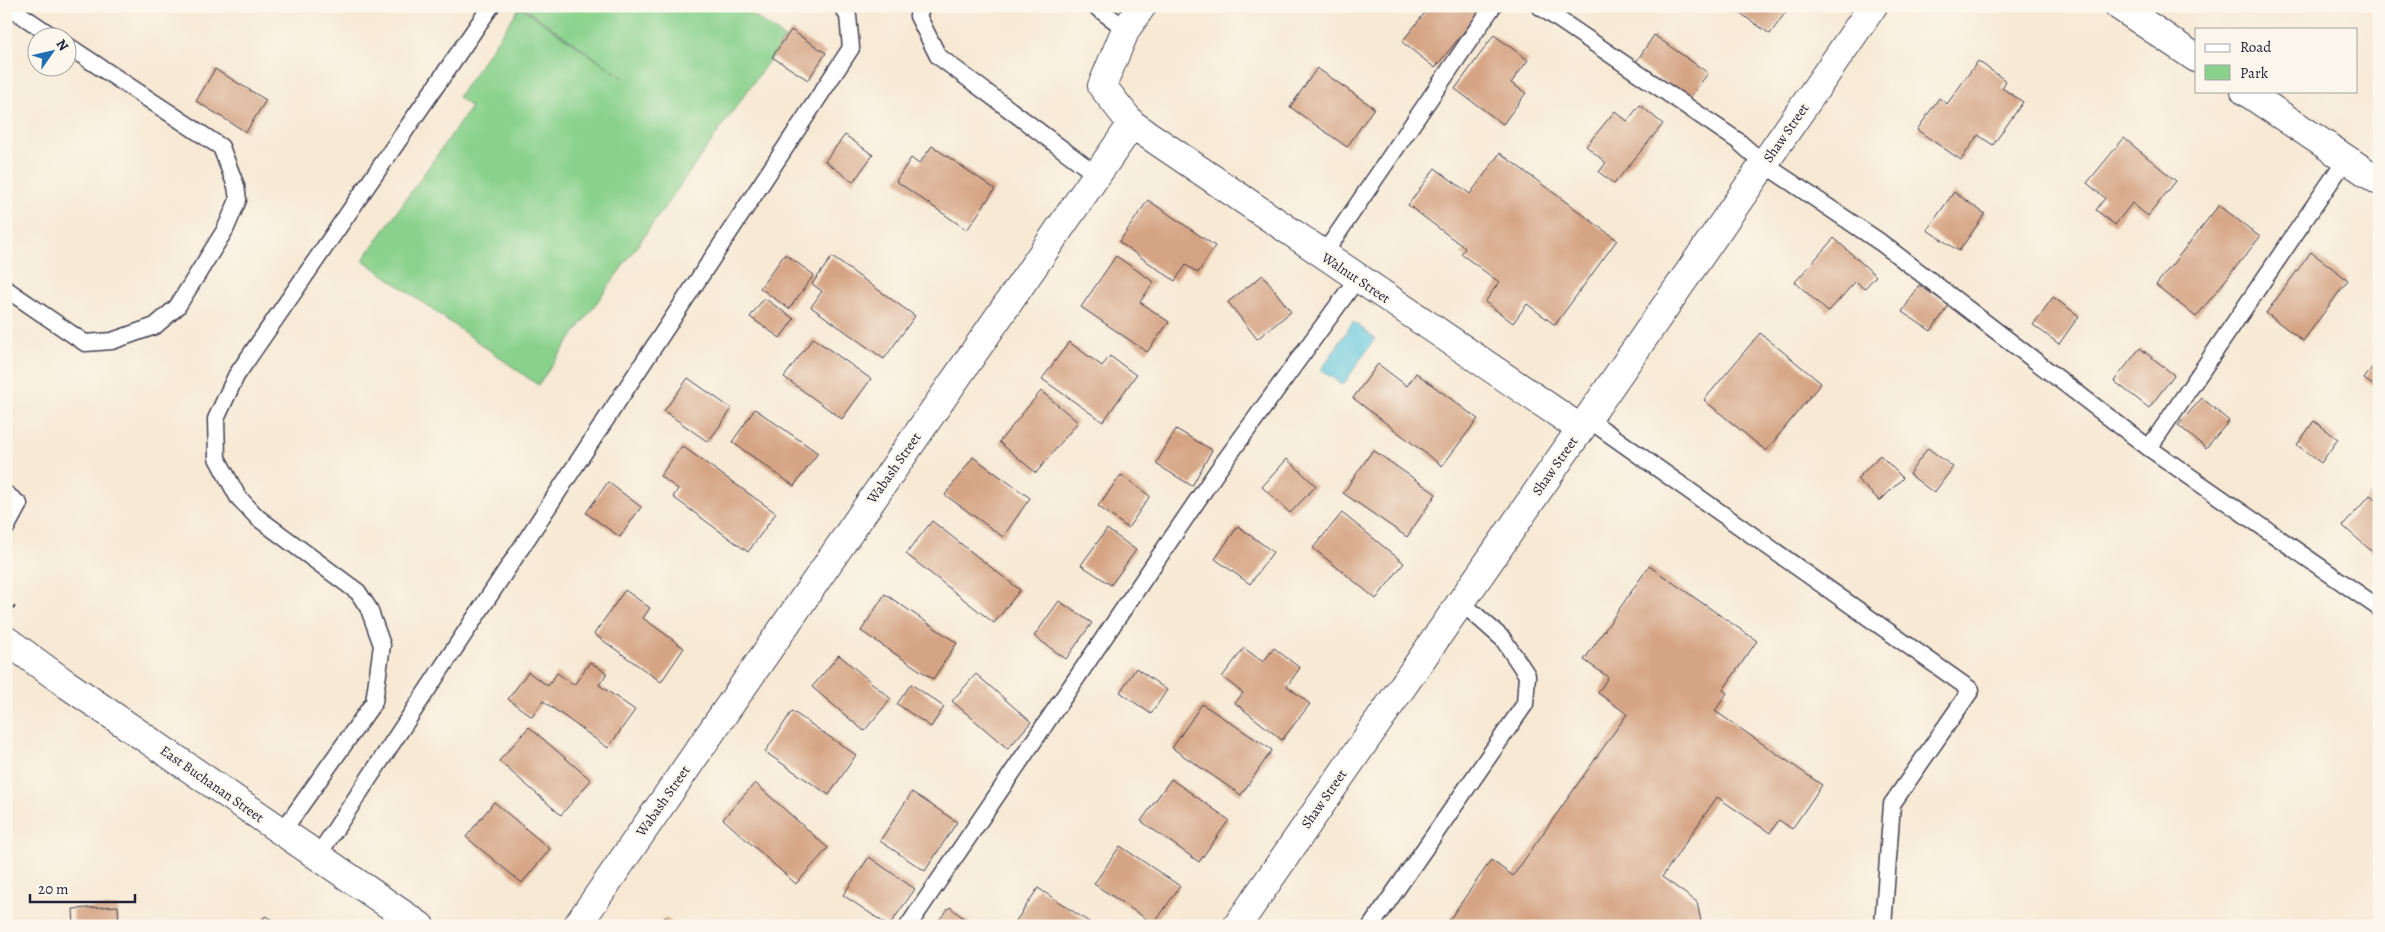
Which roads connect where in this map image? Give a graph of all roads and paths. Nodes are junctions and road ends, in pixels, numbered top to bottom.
1 (8, 6) edge
2 (491, 6) edge
3 (842, 6) edge
4 (922, 6) edge
5 (1095, 6) edge
6 (1142, 6) edge
7 (1493, 6) edge
8 (1539, 6) edge
9 (1873, 6) edge
10 (2119, 6) edge
11 (40, 28) edge
12 (1126, 29) junction
13 (78, 53) edge
14 (2195, 57) edge
15 (2246, 92) edge
16 (1132, 124) junction
17 (2346, 159) junction
18 (1764, 164) junction
19 (1097, 175) junction
20 (2379, 181) edge
21 (1323, 255) junction
22 (1357, 278) junction
23 (6, 289) edge
24 (1584, 424) junction
25 (2149, 448) junction
26 (6, 494) edge
27 (6, 528) edge
28 (1461, 602) junction
29 (2379, 608) edge
30 (6, 640) edge
31 (282, 832) junction
32 (317, 857) junction
33 (420, 926) edge
34 (576, 926) edge
35 (908, 926) edge
36 (1237, 926) edge
37 (1371, 926) edge
38 (1883, 926) edge

1 - 11 lane
2 - 31 lane
3 - 32 lane
4 - 19 lane
5 - 12 lane
6 - 12 street
7 - 21 lane
8 - 18 lane
9 - 18 street, Shaw Street
10 - 14 street
12 - 16 street
13 - 23 lane
15 - 17 street
16 - 19 street, Wabash Street
16 - 21 street, Walnut Street
17 - 20 street
17 - 25 lane
18 - 24 street, Shaw Street
18 - 25 lane
19 - 34 street, Wabash Street
21 - 22 street, Walnut Street
22 - 24 street, Walnut Street
22 - 35 lane
24 - 28 street, Shaw Street
24 - 38 lane
25 - 29 lane
26 - 27 lane
28 - 36 street, Shaw Street
28 - 37 lane
30 - 31 street, East Buchanan Street
31 - 32 street, East Buchanan Street
32 - 33 street, East Buchanan Street

